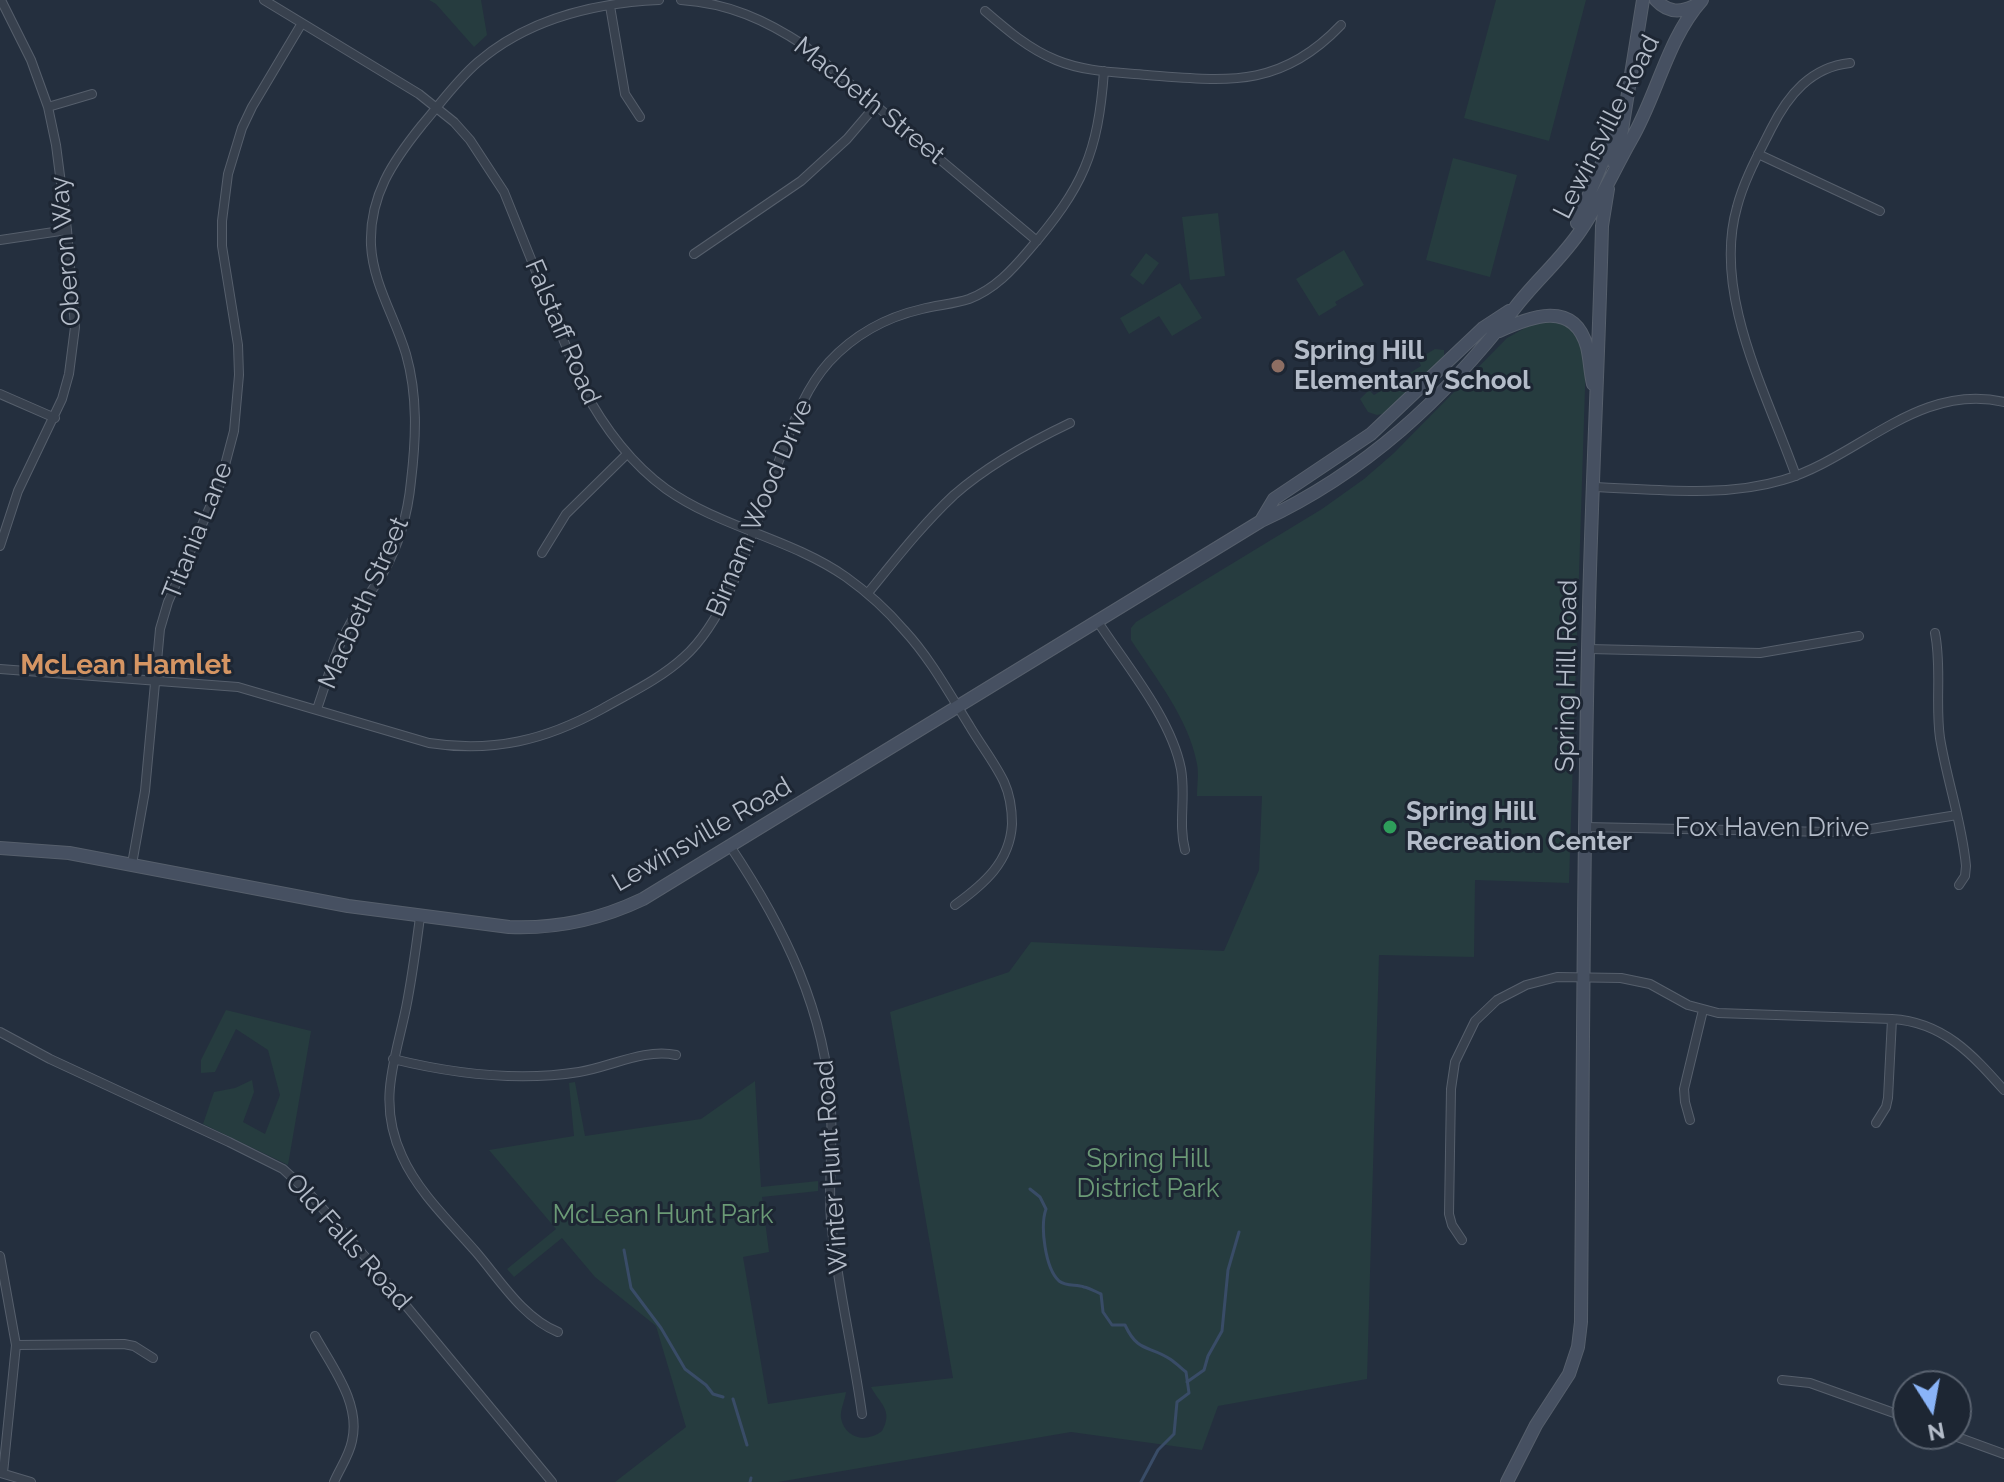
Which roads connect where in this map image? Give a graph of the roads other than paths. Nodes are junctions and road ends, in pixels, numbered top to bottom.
1 (1, 0) edge
2 (264, 0) edge
3 (659, 0) edge
4 (681, 0) edge
5 (1643, 0) edge
6 (1656, 0) edge
7 (1701, 2) edge
8 (610, 6) junction
9 (985, 11) dead end
10 (302, 23) junction
11 (1341, 25) dead end
12 (1850, 63) dead end
13 (1104, 71) junction
14 (1629, 84) junction
15 (92, 94) dead end
16 (876, 105) junction
17 (48, 107) junction
18 (437, 107) junction
19 (640, 117) dead end
20 (1758, 154) junction
21 (1610, 178) junction
22 (1880, 211) dead end
23 (67, 230) junction
24 (0, 240) edge
25 (1037, 241) junction
26 (694, 254) dead end
27 (1565, 254) junction
28 (1515, 307) junction
29 (1499, 331) junction
30 (1455, 354) junction
31 (1451, 383) junction
32 (0, 394) edge
33 (2004, 402) edge
34 (1597, 404) junction
35 (55, 418) junction
36 (1070, 423) dead end
37 (1371, 434) junction
38 (627, 454) junction
39 (1368, 457) junction
40 (1796, 476) junction
41 (1593, 487) junction
42 (1261, 521) junction
43 (751, 532) junction
44 (0, 546) edge
45 (542, 553) dead end
46 (868, 593) junction
47 (1098, 622) junction
48 (1935, 633) dead end
49 (1859, 636) dead end
50 (1589, 649) junction
51 (0, 669) edge
52 (155, 679) junction
53 (958, 708) junction
54 (317, 709) junction
55 (1957, 815) junction
56 (1585, 827) junction
57 (730, 846) junction
58 (0, 848) edge
59 (1185, 850) dead end
60 (132, 864) junction
61 (1959, 885) dead end
62 (955, 905) dead end
63 (420, 917) junction
64 (1585, 977) junction
65 (1703, 1010) junction
66 (1892, 1019) junction
67 (0, 1032) edge
68 (676, 1055) dead end
69 (393, 1059) junction
70 (2004, 1090) edge
71 (1690, 1120) dead end
72 (1876, 1123) dead end
73 (1462, 1240) dead end
74 (0, 1256) edge
75 (558, 1332) dead end
76 (315, 1336) dead end
77 (16, 1345) junction
78 (153, 1358) dead end
79 (1782, 1380) dead end
80 (1892, 1412) edge
81 (862, 1414) dead end
82 (1972, 1442) edge
83 (2004, 1454) edge
84 (2, 1473) edge
85 (31, 1482) edge
86 (334, 1482) edge
87 (552, 1482) edge
88 (1507, 1482) edge

1 - 17 street, Oberon Way
2 - 10 street, Falstaff Road
3 - 8 street, Macbeth Street
4 - 16 street, Macbeth Street
5 - 14 main road, Spring Hill Road
6 - 7 main road
7 - 21 main road, Lewinsville Road
8 - 18 street, Macbeth Street
8 - 19 street
9 - 13 street
10 - 18 street, Falstaff Road
10 - 52 street, Titania Lane
11 - 13 street
12 - 20 street
13 - 25 street, Birnam Wood Drive
14 - 21 main road, Spring Hill Road
14 - 27 main road
15 - 17 street
16 - 25 street, Macbeth Street
16 - 26 street
17 - 23 street, Oberon Way
18 - 38 street, Falstaff Road
18 - 54 street, Macbeth Street
20 - 22 street
20 - 40 street
21 - 27 main road, Lewinsville Road
21 - 34 main road, Spring Hill Road
23 - 24 street
23 - 35 street, Oberon Way
25 - 43 street, Birnam Wood Drive
27 - 28 main road, Lewinsville Road
28 - 29 main road, Lewinsville Road
28 - 30 main road, Lewinsville Road
29 - 31 main road, Lewinsville Road
29 - 34 main road
30 - 31 main road
30 - 37 main road, Lewinsville Road
31 - 39 main road, Lewinsville Road
32 - 35 street
33 - 40 street
34 - 41 main road, Spring Hill Road
35 - 44 street, Oberon Way
36 - 46 street
37 - 39 main road
37 - 42 main road, Lewinsville Road
38 - 43 street, Falstaff Road
38 - 45 street
39 - 42 main road, Lewinsville Road
40 - 41 street
41 - 50 main road, Spring Hill Road
42 - 47 main road, Lewinsville Road
43 - 46 street, Falstaff Road
43 - 54 street, Birnam Wood Drive
46 - 53 street, Falstaff Road
47 - 53 main road, Lewinsville Road
47 - 59 street
48 - 55 street
49 - 50 street
50 - 56 main road, Spring Hill Road
51 - 52 street, Birnam Wood Drive
52 - 54 street, Birnam Wood Drive
52 - 60 street, Titania Lane
53 - 57 main road, Lewinsville Road
53 - 62 street, Falstaff Road
55 - 56 street, Fox Haven Drive
55 - 61 street
56 - 64 main road, Spring Hill Road
57 - 63 main road, Lewinsville Road
57 - 81 street, Winter Hunt Road
58 - 60 main road, Lewinsville Road
60 - 63 main road, Lewinsville Road
63 - 69 street
64 - 65 street
64 - 73 street
64 - 88 main road, Spring Hill Road
65 - 66 street
65 - 71 street
66 - 70 street
66 - 72 street
67 - 87 street, Old Falls Road
68 - 69 street
69 - 75 street
74 - 77 street
76 - 86 street
77 - 78 street
77 - 84 street
79 - 80 street
82 - 83 street
84 - 85 street

